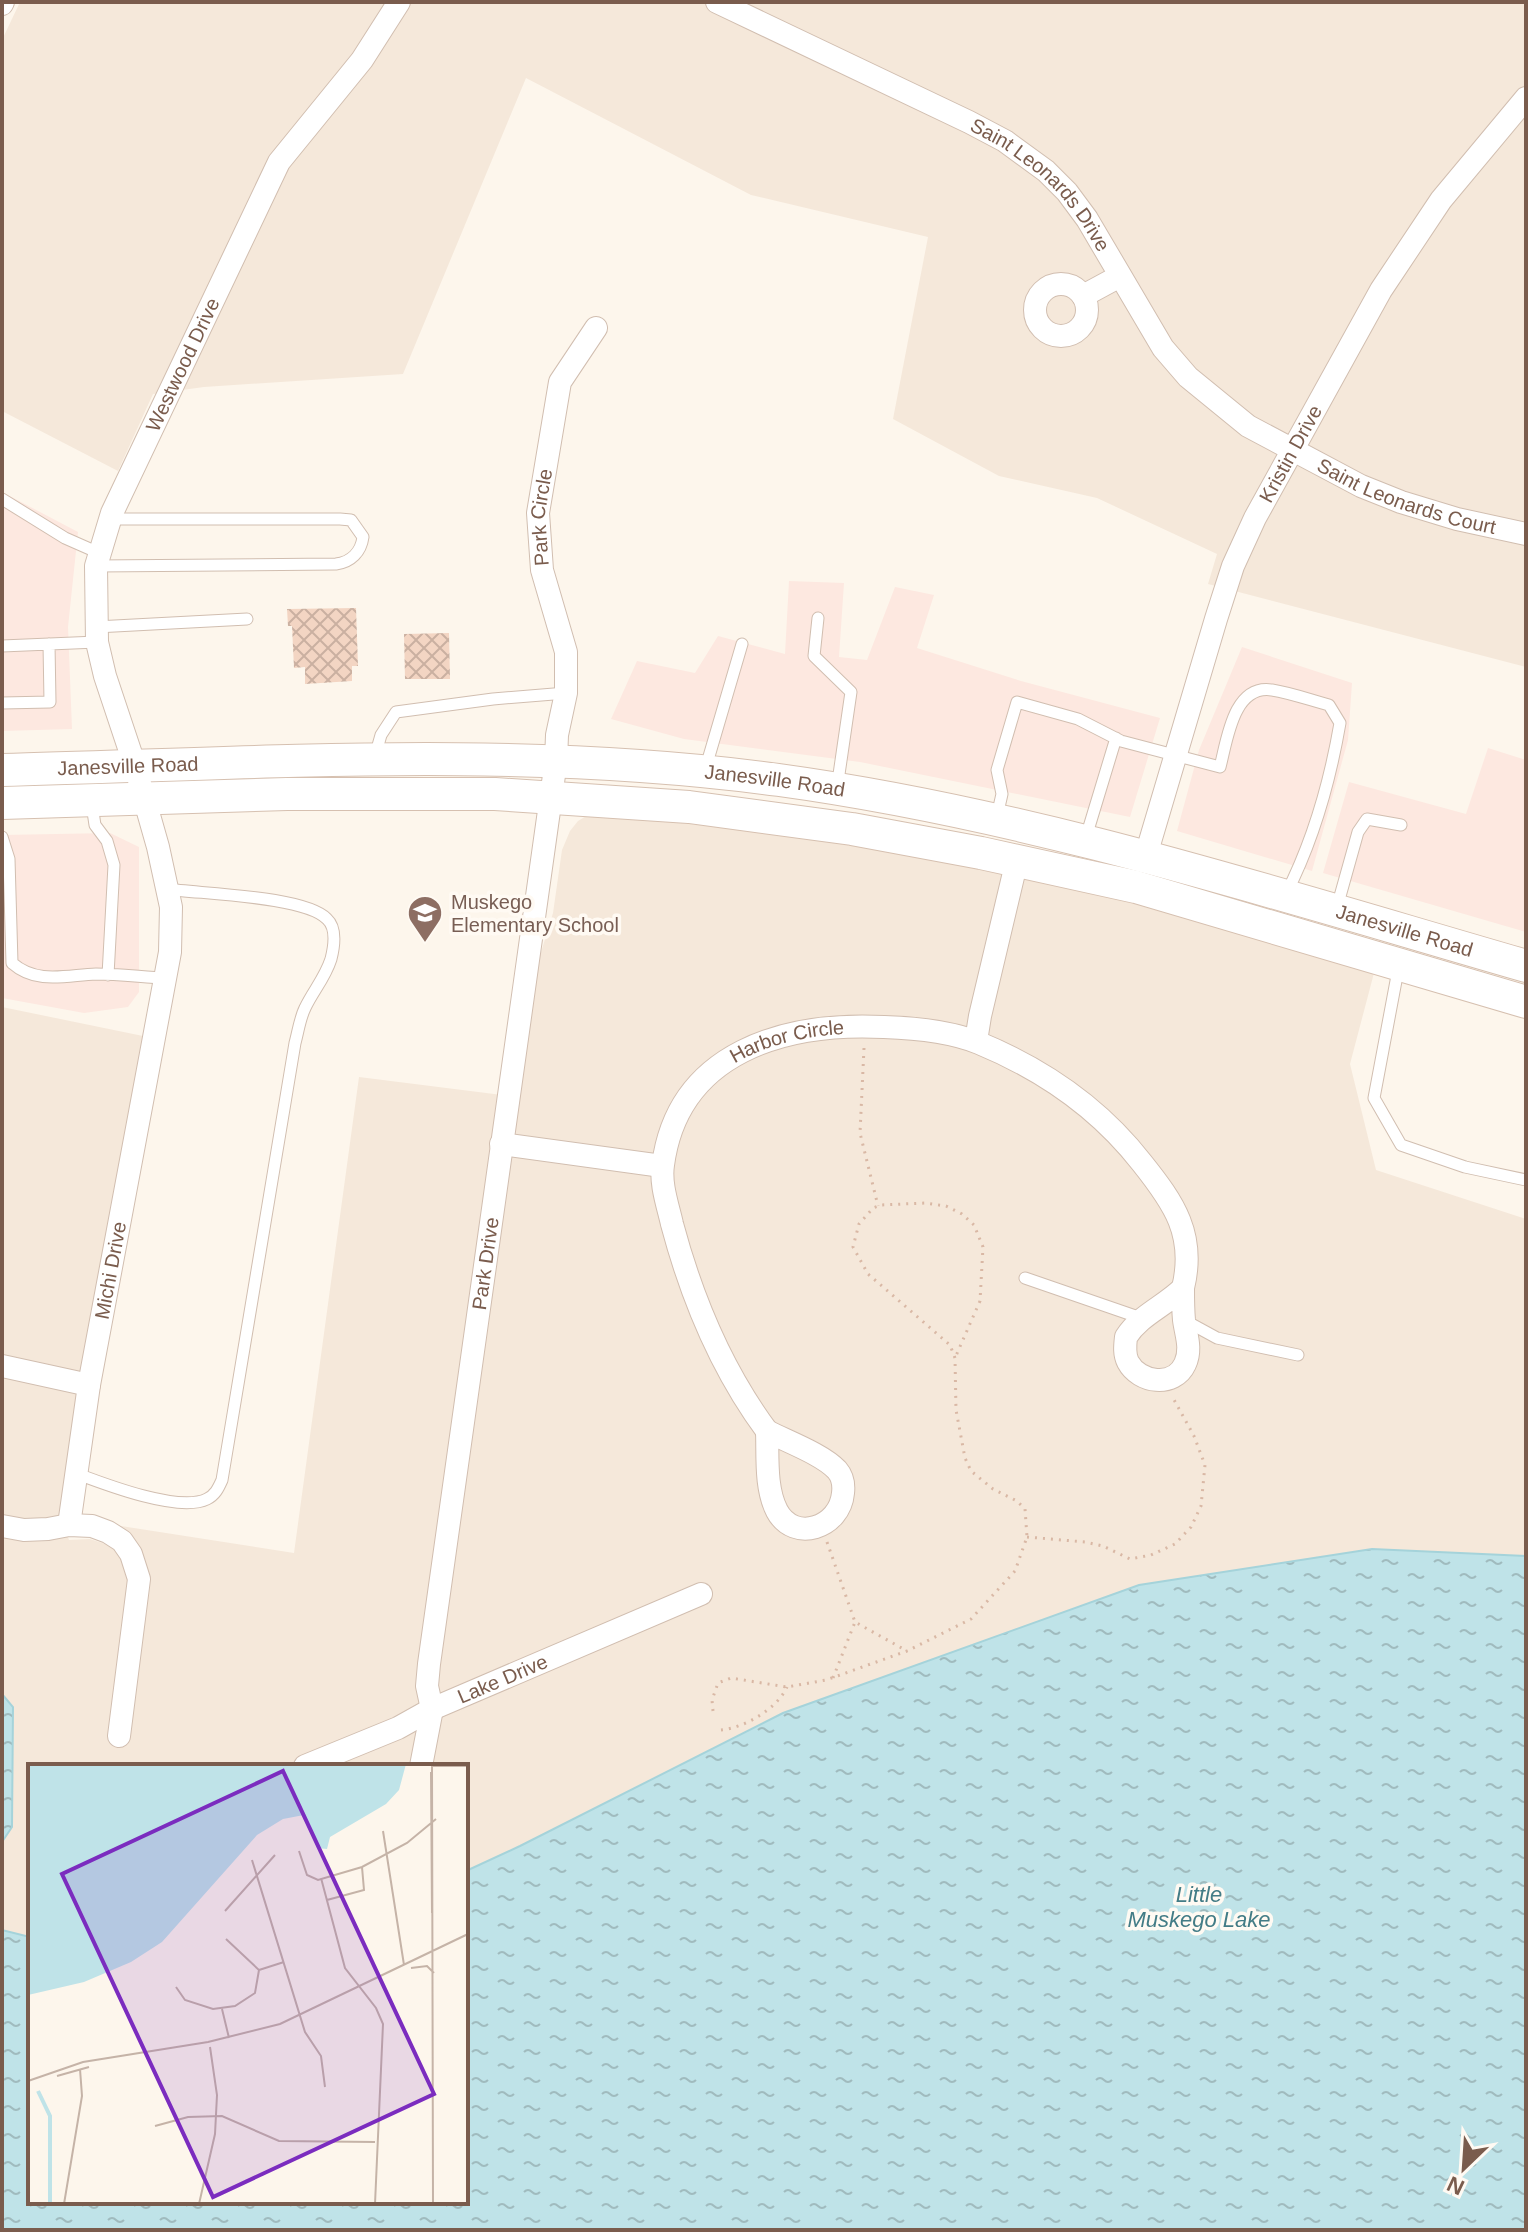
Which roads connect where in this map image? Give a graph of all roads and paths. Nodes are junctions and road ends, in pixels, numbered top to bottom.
1 (399, 2) edge
2 (717, 2) edge
3 (1526, 98) edge
4 (1120, 276) junction
5 (1083, 296) dead end
6 (596, 328) dead end
7 (1293, 448) junction
8 (2, 499) edge
9 (110, 519) junction
10 (1526, 534) edge
11 (98, 560) junction
12 (818, 618) dead end
13 (247, 619) dead end
14 (96, 634) junction
15 (49, 644) junction
16 (742, 644) dead end
17 (2, 646) edge
18 (566, 693) junction
19 (2, 703) edge
20 (1116, 738) junction
21 (1175, 757) junction
22 (375, 758) junction
23 (556, 761) junction
24 (135, 766) junction
25 (2, 770) edge
26 (705, 772) junction
27 (837, 789) junction
28 (144, 797) junction
29 (551, 797) junction
30 (92, 799) junction
31 (2, 803) edge
32 (2, 813) edge
33 (983, 818) junction
34 (1401, 825) dead end
35 (2, 837) edge
36 (1093, 843) junction
37 (1146, 855) junction
38 (1026, 862) junction
39 (167, 889) junction
40 (1285, 896) junction
41 (1190, 903) junction
42 (1336, 911) junction
43 (1408, 932) junction
44 (1399, 965) junction
45 (1526, 966) edge
46 (108, 975) junction
47 (166, 978) junction
48 (1526, 1002) edge
49 (865, 1026) junction
50 (976, 1041) junction
51 (501, 1144) junction
52 (662, 1166) junction
53 (1526, 1180) edge
54 (878, 1206) junction
55 (1025, 1278) dead end
56 (1183, 1288) junction
57 (1142, 1318) junction
58 (1184, 1319) junction
59 (1298, 1355) dead end
60 (955, 1358) junction
61 (2, 1366) edge
62 (1164, 1380) junction
63 (89, 1385) junction
64 (767, 1431) junction
65 (75, 1473) junction
66 (69, 1525) junction
67 (822, 1525) junction
68 (2, 1526) edge
69 (1027, 1537) junction
70 (701, 1594) dead end
71 (855, 1622) junction
72 (907, 1651) junction
73 (833, 1678) junction
74 (787, 1687) junction
75 (432, 1709) junction
76 (713, 1711) dead end
77 (721, 1730) dead end
78 (119, 1736) dead end
79 (310, 1764) edge
80 (421, 1764) edge

1 - 9 street, Westwood Drive
2 - 4 street, Saint Leonards Drive
3 - 7 street, Kristin Drive
4 - 5 street
4 - 7 street, Saint Leonards Drive
6 - 18 street, Park Circle
7 - 10 street, Saint Leonards Court
7 - 21 street, Kristin Drive
8 - 11 lane
9 - 11 street, Westwood Drive
9 - 11 lane
11 - 14 street, Westwood Drive
12 - 27 lane
13 - 14 lane
14 - 15 lane
14 - 24 street, Westwood Drive
15 - 17 lane
15 - 19 lane
16 - 26 lane
18 - 22 lane
18 - 23 street, Park Circle
20 - 21 lane
20 - 33 lane
20 - 36 lane
21 - 37 street, Kristin Drive
21 - 40 lane
22 - 23 main road, Janesville Road
22 - 24 main road, Janesville Road
23 - 26 main road, Janesville Road
23 - 29 street, Park Drive
24 - 25 main road, Janesville Road
24 - 28 street, Michi Drive
26 - 27 main road, Janesville Road
27 - 33 main road, Janesville Road
28 - 29 main road, Janesville Road
28 - 30 main road, Janesville Road
28 - 39 street, Michi Drive
29 - 38 main road, Janesville Road
29 - 51 street, Park Drive
30 - 31 main road, Janesville Road
30 - 46 lane
31 - 32 lane
33 - 36 main road, Janesville Road
33 - 38 main road
34 - 42 lane
35 - 46 lane
36 - 37 main road, Janesville Road
36 - 38 main road
37 - 38 main road
37 - 40 main road, Janesville Road
37 - 41 main road
38 - 41 main road, Janesville Road
38 - 50 street
39 - 47 street, Michi Drive
39 - 65 lane
40 - 42 main road, Janesville Road
41 - 44 main road, Janesville Road
42 - 43 main road, Janesville Road
43 - 44 main road
43 - 45 main road, Janesville Road
44 - 48 main road, Janesville Road
44 - 53 lane
46 - 47 lane
47 - 63 street, Michi Drive
49 - 50 street, Harbor Circle
49 - 52 street, Harbor Circle
49 - 54 path
50 - 56 street, Harbor Circle
51 - 52 street
51 - 75 street, Park Drive
52 - 64 street, Harbor Circle
54 - 60 path
54 - 60 path
55 - 57 lane
56 - 57 street
56 - 58 street, Harbor Circle
57 - 62 street
58 - 59 lane
58 - 62 street, Harbor Circle
60 - 69 path
61 - 63 street
62 - 69 path
63 - 65 street, Michi Drive
64 - 67 street
64 - 67 street, Harbor Circle
65 - 66 street, Michi Drive
66 - 68 street
66 - 78 street
67 - 71 path
69 - 72 path
70 - 75 street, Lake Drive
71 - 72 path
71 - 73 path
72 - 73 path
73 - 74 path
74 - 76 path
74 - 77 path
75 - 79 street, Lake Drive
75 - 80 street, Park Drive

